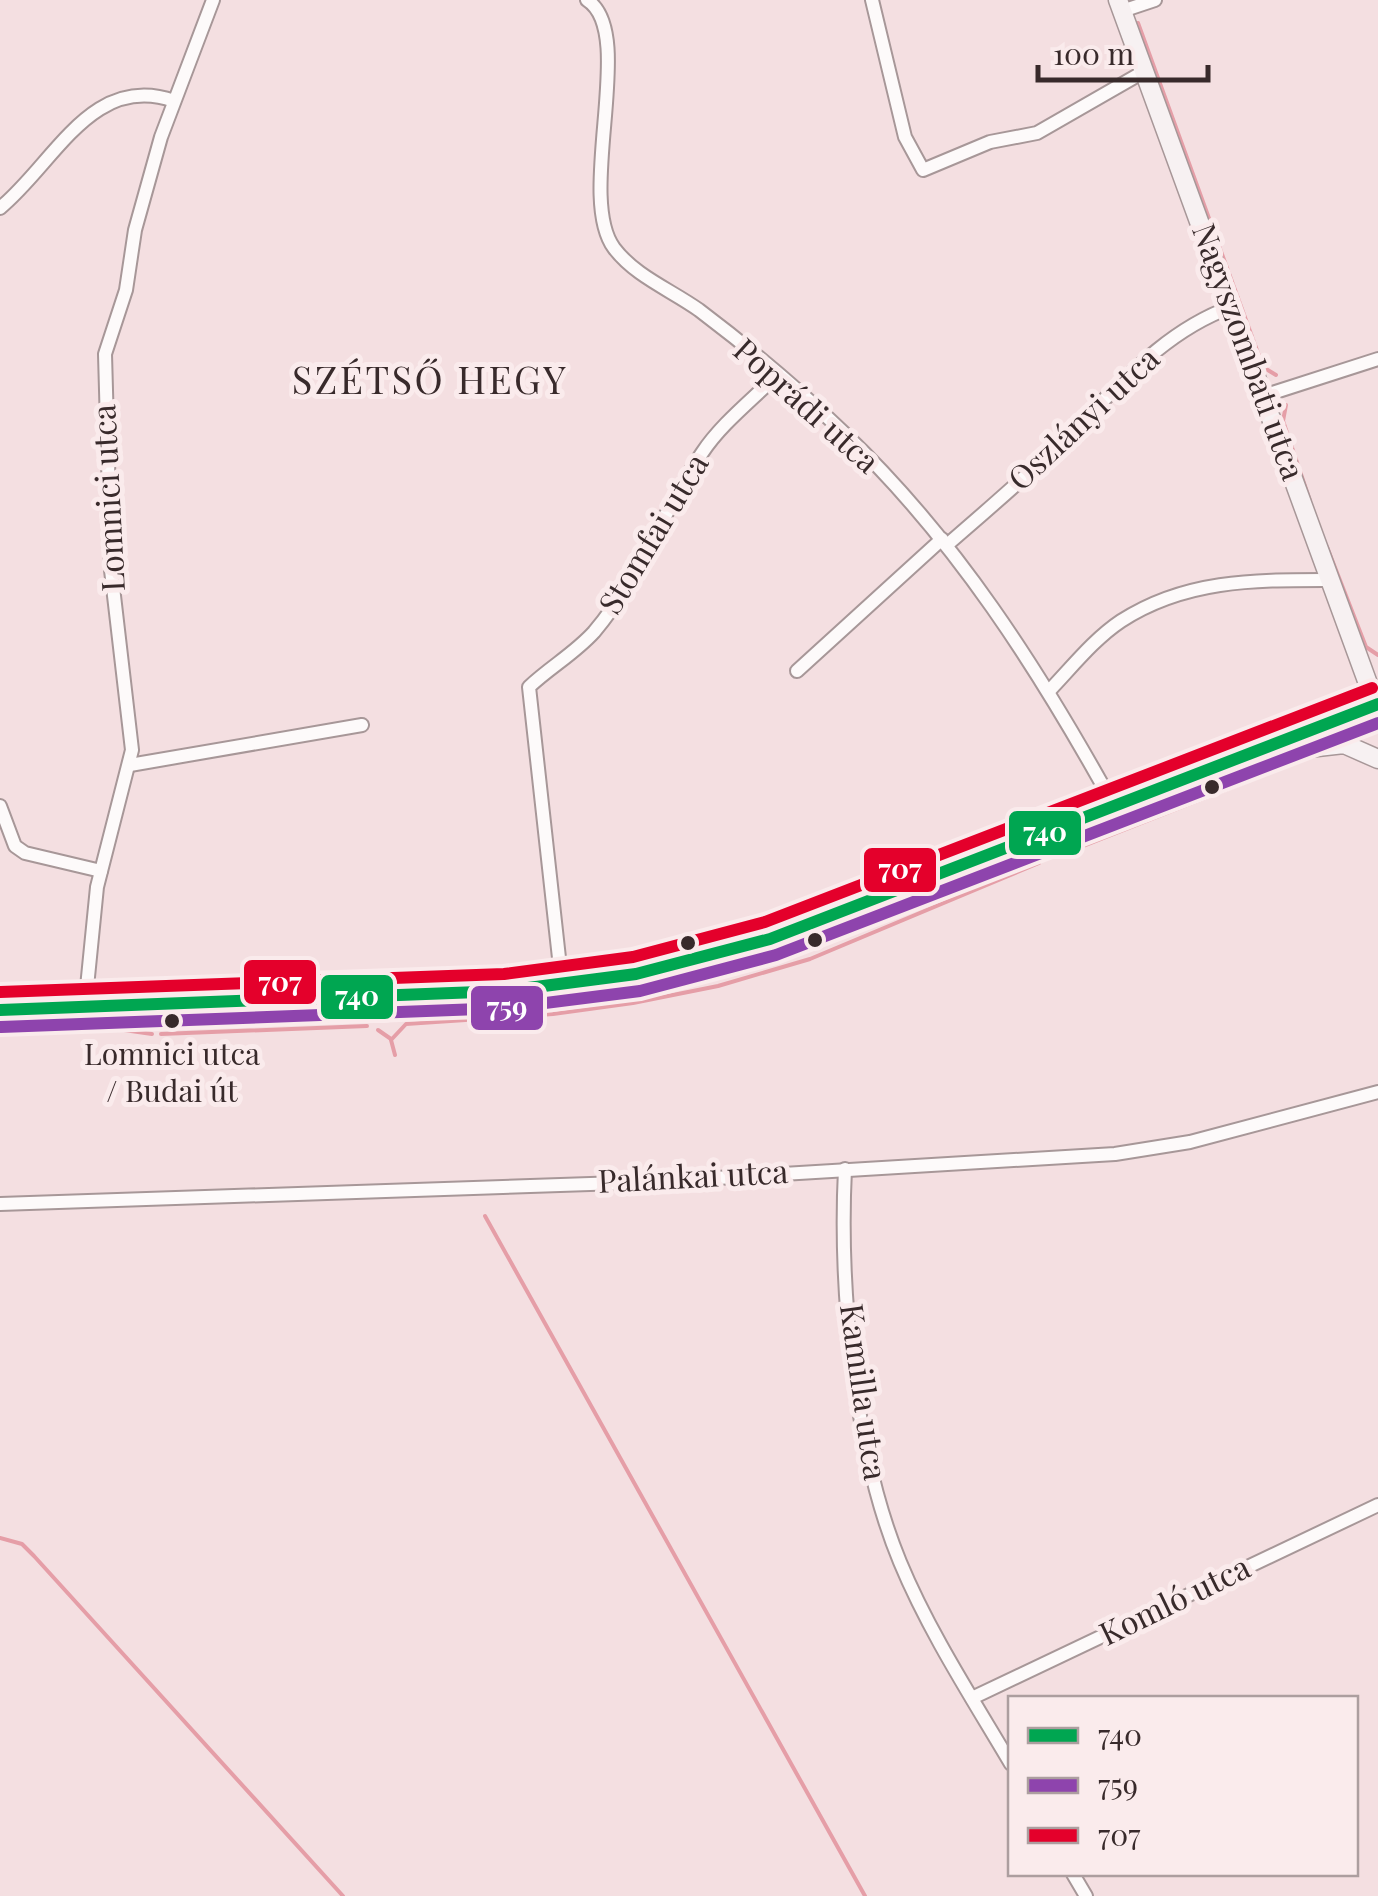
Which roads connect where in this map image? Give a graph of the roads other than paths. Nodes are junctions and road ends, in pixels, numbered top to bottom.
1 (213, 0) edge
2 (587, 0) edge
3 (872, 0) edge
4 (1155, 0) edge
5 (1120, 6) edge
6 (1145, 71) junction
7 (174, 101) junction
8 (0, 208) edge
9 (1231, 307) junction
10 (1378, 359) edge
11 (777, 375) junction
12 (1264, 396) junction
13 (945, 542) junction
14 (1330, 580) junction
15 (797, 671) dead end
16 (1049, 690) junction
17 (1377, 707) edge
18 (362, 725) dead end
19 (1238, 756) junction
20 (1378, 759) edge
21 (130, 764) junction
22 (1112, 804) junction
23 (0, 806) edge
24 (101, 871) junction
25 (562, 986) junction
26 (85, 1007) junction
27 (0, 1010) edge
28 (1378, 1092) edge
29 (844, 1169) junction
30 (0, 1204) edge
31 (1378, 1505) edge
32 (972, 1698) junction
33 (1008, 1761) edge

1 - 7 street, Lomnici utca
2 - 11 street, Poprádi utca
3 - 6 street
4 - 5 street
5 - 6 street, Nagyszombati utca
6 - 9 street, Nagyszombati utca
7 - 8 street
7 - 21 street, Lomnici utca
9 - 12 street, Nagyszombati utca
9 - 13 street, Oszlányi utca
10 - 12 street
11 - 13 street, Poprádi utca
11 - 25 street, Stomfai utca
12 - 14 street, Nagyszombati utca
13 - 15 street, Oszlányi utca
13 - 16 street, Poprádi utca
14 - 16 street
14 - 17 street, Nagyszombati utca
16 - 22 street, Poprádi utca
17 - 19 main road
18 - 21 street
19 - 20 street
19 - 22 main road
21 - 24 street, Lomnici utca
22 - 25 main road
23 - 24 street
24 - 26 street, Lomnici utca
25 - 26 main road
26 - 27 main road
28 - 29 street, Palánkai utca
29 - 30 street, Palánkai utca
29 - 32 street, Kamilla utca
31 - 32 street, Komló utca
32 - 33 street, Kamilla utca

